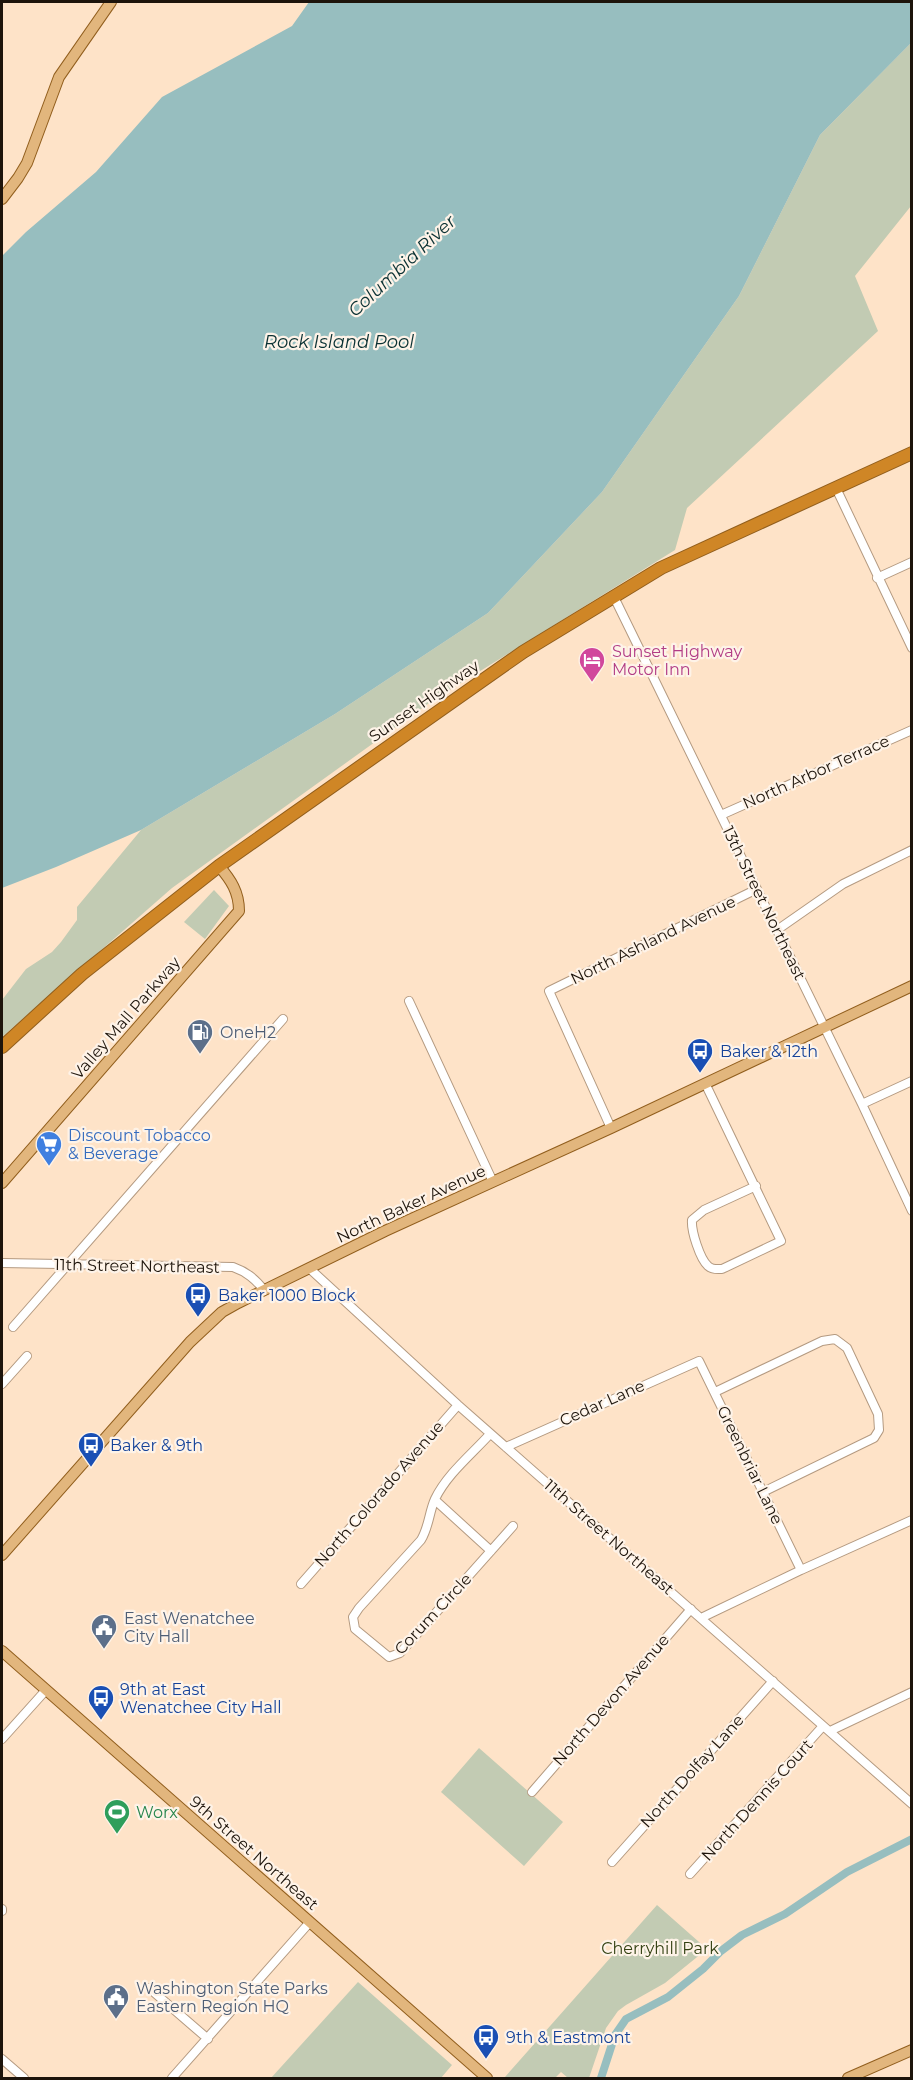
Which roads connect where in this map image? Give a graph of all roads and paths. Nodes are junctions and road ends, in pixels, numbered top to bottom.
1 (111, 2) edge
2 (2, 199) edge
3 (912, 453) edge
4 (836, 488) junction
5 (912, 562) edge
6 (877, 578) junction
7 (614, 597) junction
8 (912, 648) edge
9 (912, 730) edge
10 (721, 815) junction
11 (912, 850) edge
12 (219, 866) junction
13 (757, 889) junction
14 (777, 930) junction
15 (912, 986) edge
16 (409, 1001) dead end
17 (283, 1019) dead end
18 (824, 1027) junction
19 (2, 1047) edge
20 (912, 1081) edge
21 (705, 1083) junction
22 (862, 1104) junction
23 (611, 1128) junction
24 (493, 1182) junction
25 (2, 1183) edge
26 (756, 1186) junction
27 (908, 1197) edge
28 (912, 1211) edge
29 (2, 1263) edge
30 (68, 1265) junction
31 (309, 1268) junction
32 (264, 1290) junction
33 (13, 1328) dead end
34 (27, 1356) dead end
35 (699, 1361) joint
36 (2, 1384) edge
37 (715, 1392) junction
38 (458, 1405) junction
39 (490, 1434) junction
40 (506, 1447) junction
41 (763, 1492) junction
42 (435, 1500) junction
43 (912, 1520) edge
44 (513, 1527) dead end
45 (491, 1551) junction
46 (2, 1555) edge
47 (801, 1570) junction
48 (301, 1584) dead end
49 (691, 1609) junction
50 (701, 1618) junction
51 (2, 1651) edge
52 (773, 1681) junction
53 (46, 1690) junction
54 (912, 1692) edge
55 (826, 1729) junction
56 (2, 1739) edge
57 (532, 1792) dead end
58 (912, 1804) edge
59 (612, 1862) dead end
60 (690, 1874) dead end
61 (310, 1922) junction
62 (149, 1988) dead end
63 (208, 2039) junction
64 (912, 2050) edge
65 (2, 2059) edge
66 (24, 2079) edge
67 (172, 2079) edge
68 (487, 2079) edge
69 (849, 2079) edge

1 - 2 main road
3 - 4 highway, Sunset Highway
4 - 6 street
4 - 7 highway, Sunset Highway
5 - 6 street
6 - 8 street
7 - 10 street, 13th Street Northeast
7 - 12 highway, Sunset Highway
9 - 10 street, North Arbor Terrace
10 - 13 street, 13th Street Northeast
11 - 14 street
12 - 19 highway, Sunset Highway
12 - 25 main road, Valley Mall Parkway
13 - 14 street, 13th Street Northeast
13 - 23 street, North Ashland Avenue
14 - 18 street, 13th Street Northeast
15 - 18 main road, North Baker Avenue
16 - 24 street
17 - 30 street
18 - 21 main road, North Baker Avenue
18 - 22 street, 13th Street Northeast
20 - 22 street
21 - 23 main road, North Baker Avenue
21 - 26 street
22 - 27 street, 13th Street Northeast
23 - 24 main road, North Baker Avenue
24 - 31 main road, North Baker Avenue
26 - 26 street
27 - 28 street, 13th Street Northeast
29 - 30 street, 11th Street Northeast
30 - 32 street, 11th Street Northeast
30 - 33 street
31 - 32 main road, North Baker Avenue
31 - 38 street, 11th Street Northeast
32 - 46 main road, North Baker Avenue
34 - 36 street
35 - 37 street, Greenbriar Lane
35 - 40 street, Cedar Lane
37 - 41 street, Greenbriar Lane
37 - 41 street
38 - 39 street, 11th Street Northeast
38 - 48 street, North Colorado Avenue
39 - 40 street, 11th Street Northeast
39 - 42 street, Corum Circle
40 - 49 street, 11th Street Northeast
41 - 47 street, Greenbriar Lane
42 - 45 street
42 - 45 street, Corum Circle
43 - 47 street
44 - 45 street, Corum Circle
47 - 50 street
49 - 50 street, 11th Street Northeast
49 - 57 street, North Devon Avenue
50 - 52 street, 11th Street Northeast
51 - 53 main road, 9th Street Northeast
52 - 55 street, 11th Street Northeast
52 - 59 street, North Dolfay Lane
53 - 56 street
53 - 61 main road, 9th Street Northeast
54 - 55 street, North Dennis Court
55 - 58 street, 11th Street Northeast
55 - 60 street, North Dennis Court
61 - 63 street
61 - 68 main road, 9th Street Northeast
62 - 63 street
63 - 67 street
64 - 69 main road
65 - 66 street

